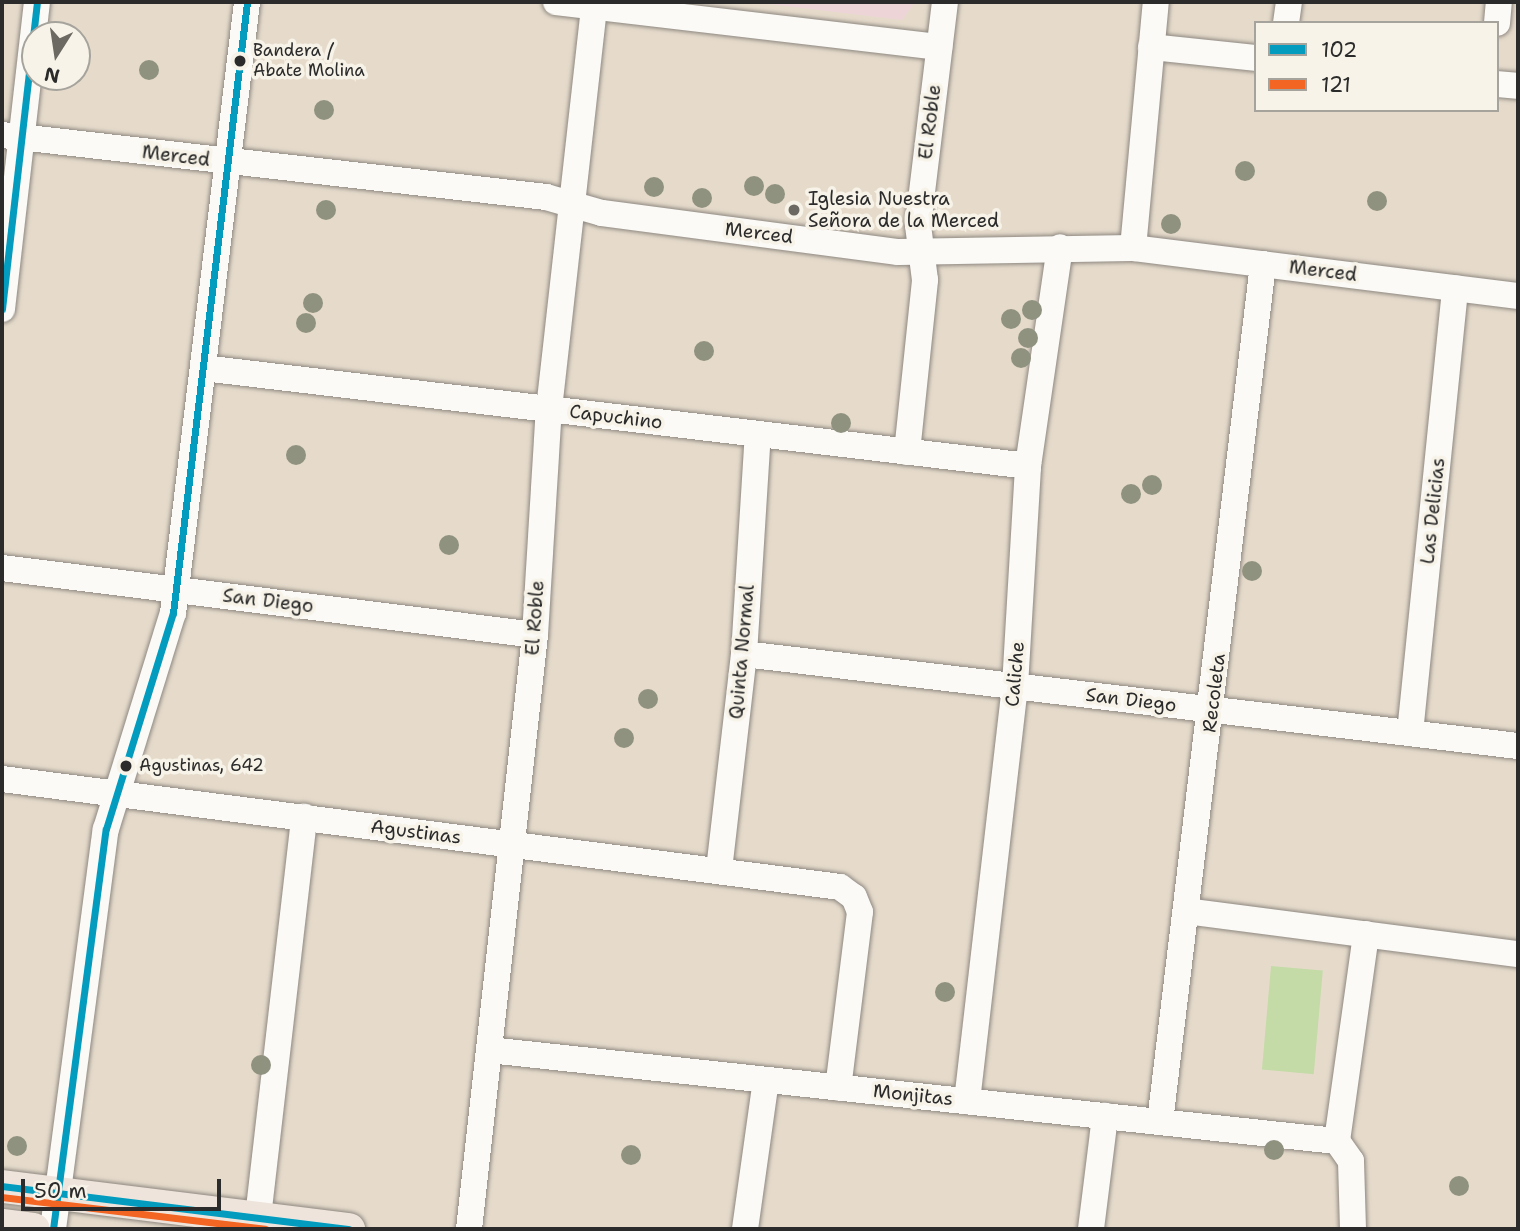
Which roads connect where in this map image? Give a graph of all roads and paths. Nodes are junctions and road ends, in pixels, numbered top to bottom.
1 (37, 2) edge
2 (247, 2) edge
3 (556, 2) edge
4 (945, 2) edge
5 (1156, 2) edge
6 (1289, 2) edge
7 (1499, 2) edge
8 (594, 6) junction
9 (1286, 21) edge
10 (1497, 21) edge
11 (939, 47) junction
12 (1151, 47) junction
13 (1254, 58) edge
14 (1499, 84) edge
15 (1518, 86) edge
16 (12, 136) edge
17 (228, 162) junction
18 (574, 204) junction
19 (1060, 247) junction
20 (1133, 248) junction
21 (923, 253) junction
22 (1264, 264) junction
23 (1455, 288) junction
24 (1518, 296) edge
25 (2, 309) edge
26 (203, 368) junction
27 (549, 409) junction
28 (758, 434) junction
29 (908, 452) junction
30 (1028, 466) junction
31 (2, 568) edge
32 (176, 590) junction
33 (535, 635) junction
34 (744, 654) junction
35 (1015, 686) junction
36 (1212, 710) junction
37 (1410, 733) junction
38 (1518, 746) edge
39 (2, 779) edge
40 (115, 793) junction
41 (304, 817) junction
42 (512, 844) junction
43 (719, 870) junction
44 (1186, 911) junction
45 (1366, 934) junction
46 (1518, 954) edge
47 (489, 1050) junction
48 (766, 1080) junction
49 (838, 1088) junction
50 (967, 1101) junction
51 (1105, 1116) junction
52 (1160, 1122) junction
53 (1337, 1141) junction
54 (2, 1186) edge
55 (57, 1193) junction
56 (258, 1217) junction
57 (2, 1225) edge
58 (33, 1229) edge
59 (53, 1229) edge
60 (348, 1229) edge
61 (469, 1229) edge
62 (745, 1229) edge
63 (1091, 1229) edge
64 (1353, 1229) edge

1 - 16 street
2 - 17 street
3 - 8 street
4 - 11 street, El Roble
5 - 12 street
6 - 9 street
7 - 10 street
8 - 11 street
8 - 18 street, El Roble
11 - 21 street, El Roble
12 - 13 street
12 - 20 street
14 - 15 street
16 - 17 street, Merced
16 - 25 street
17 - 18 street, Merced
17 - 26 street
18 - 21 street, Merced
18 - 27 street, El Roble
19 - 20 street, Merced
19 - 21 street, Merced
19 - 30 street, Caliche
20 - 22 street, Merced
21 - 29 street, El Roble
22 - 23 street, Merced
22 - 36 street, Recoleta
23 - 24 street, Merced
23 - 37 street, Las Delicias
26 - 27 street, Capuchino
26 - 32 street
27 - 28 street, Capuchino
27 - 33 street, El Roble
28 - 29 street, Capuchino
28 - 34 street, Quinta Normal
29 - 30 street, Capuchino
30 - 35 street, Caliche
31 - 32 street, San Diego
32 - 33 street, San Diego
32 - 40 street
33 - 42 street, El Roble
34 - 35 street, San Diego
34 - 43 street, Quinta Normal
35 - 36 street, San Diego
35 - 50 street, Caliche
36 - 37 street, San Diego
36 - 44 street, Recoleta
37 - 38 street, San Diego
39 - 40 street, Agustinas
40 - 41 street, Agustinas
40 - 55 street
41 - 42 street, Agustinas
41 - 56 street
42 - 43 street, Agustinas
42 - 47 street, El Roble
43 - 49 street, Agustinas
44 - 45 street
44 - 52 street, Recoleta
45 - 46 street
45 - 53 street
47 - 48 street, Monjitas
47 - 61 street, El Roble
48 - 49 street, Monjitas
48 - 62 street
49 - 50 street, Monjitas
50 - 51 street, Monjitas
51 - 52 street, Monjitas
51 - 63 street
52 - 53 street, Monjitas
53 - 64 street
54 - 55 main road
55 - 56 main road
55 - 59 street
56 - 60 main road
57 - 58 main road

